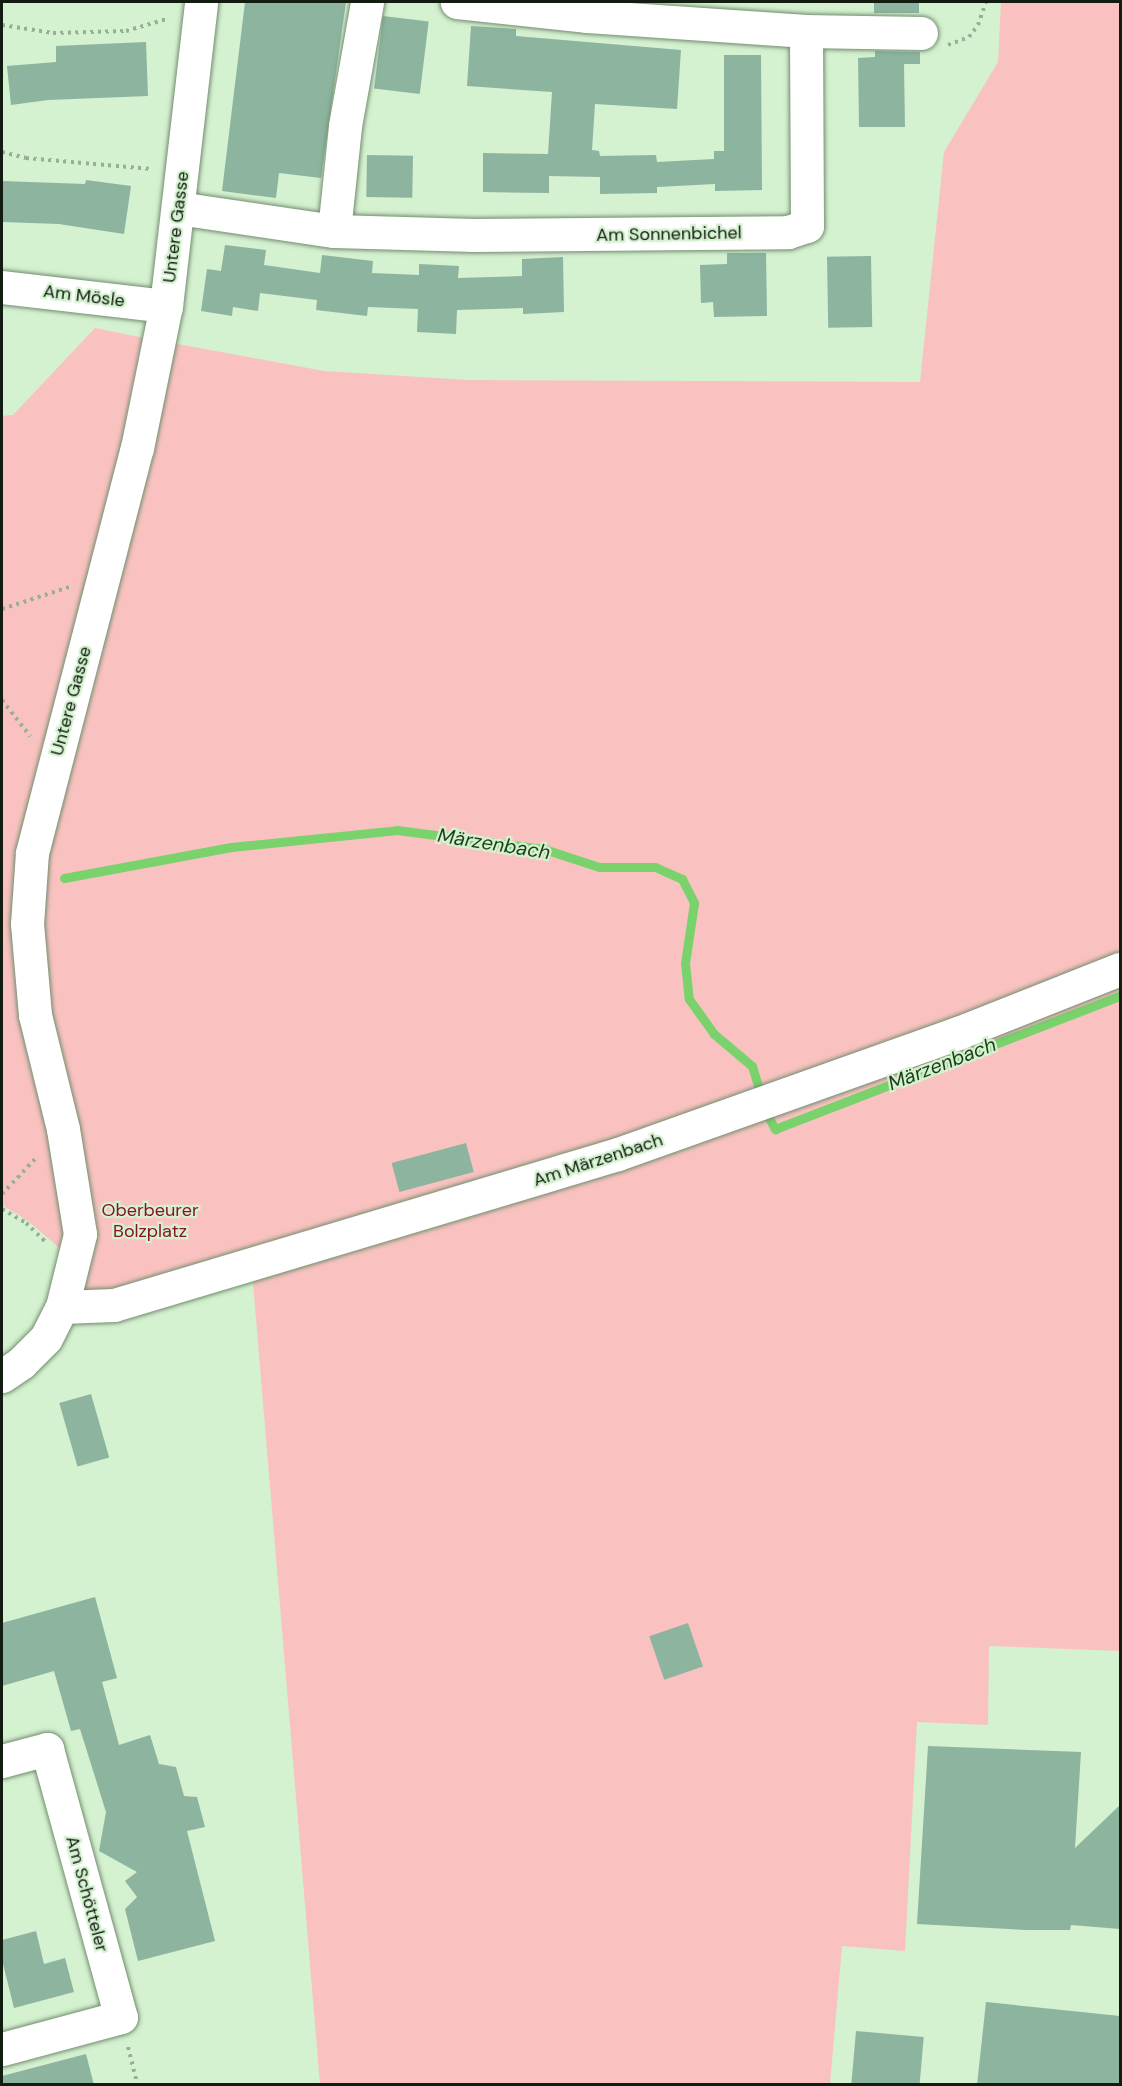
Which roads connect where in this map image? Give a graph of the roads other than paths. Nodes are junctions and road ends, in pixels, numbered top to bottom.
1 (367, 2) edge
2 (457, 2) edge
3 (200, 6) edge
4 (806, 31) junction
5 (921, 33) road end
6 (178, 208) junction
7 (334, 231) junction
8 (2, 286) edge
9 (166, 306) junction
10 (1120, 969) edge
11 (62, 1307) junction
12 (2, 1376) edge
13 (2, 1761) edge
14 (2, 2049) edge

1 - 7 street
2 - 4 street
3 - 6 street, Untere Gasse
4 - 5 street
4 - 7 street, Am Sonnenbichel
6 - 7 street, Am Sonnenbichel
6 - 9 street, Untere Gasse
8 - 9 street, Am Mösle
9 - 11 street, Untere Gasse
10 - 11 street, Am Märzenbach
11 - 12 street, Untere Gasse
13 - 14 street, Am Schötteler

